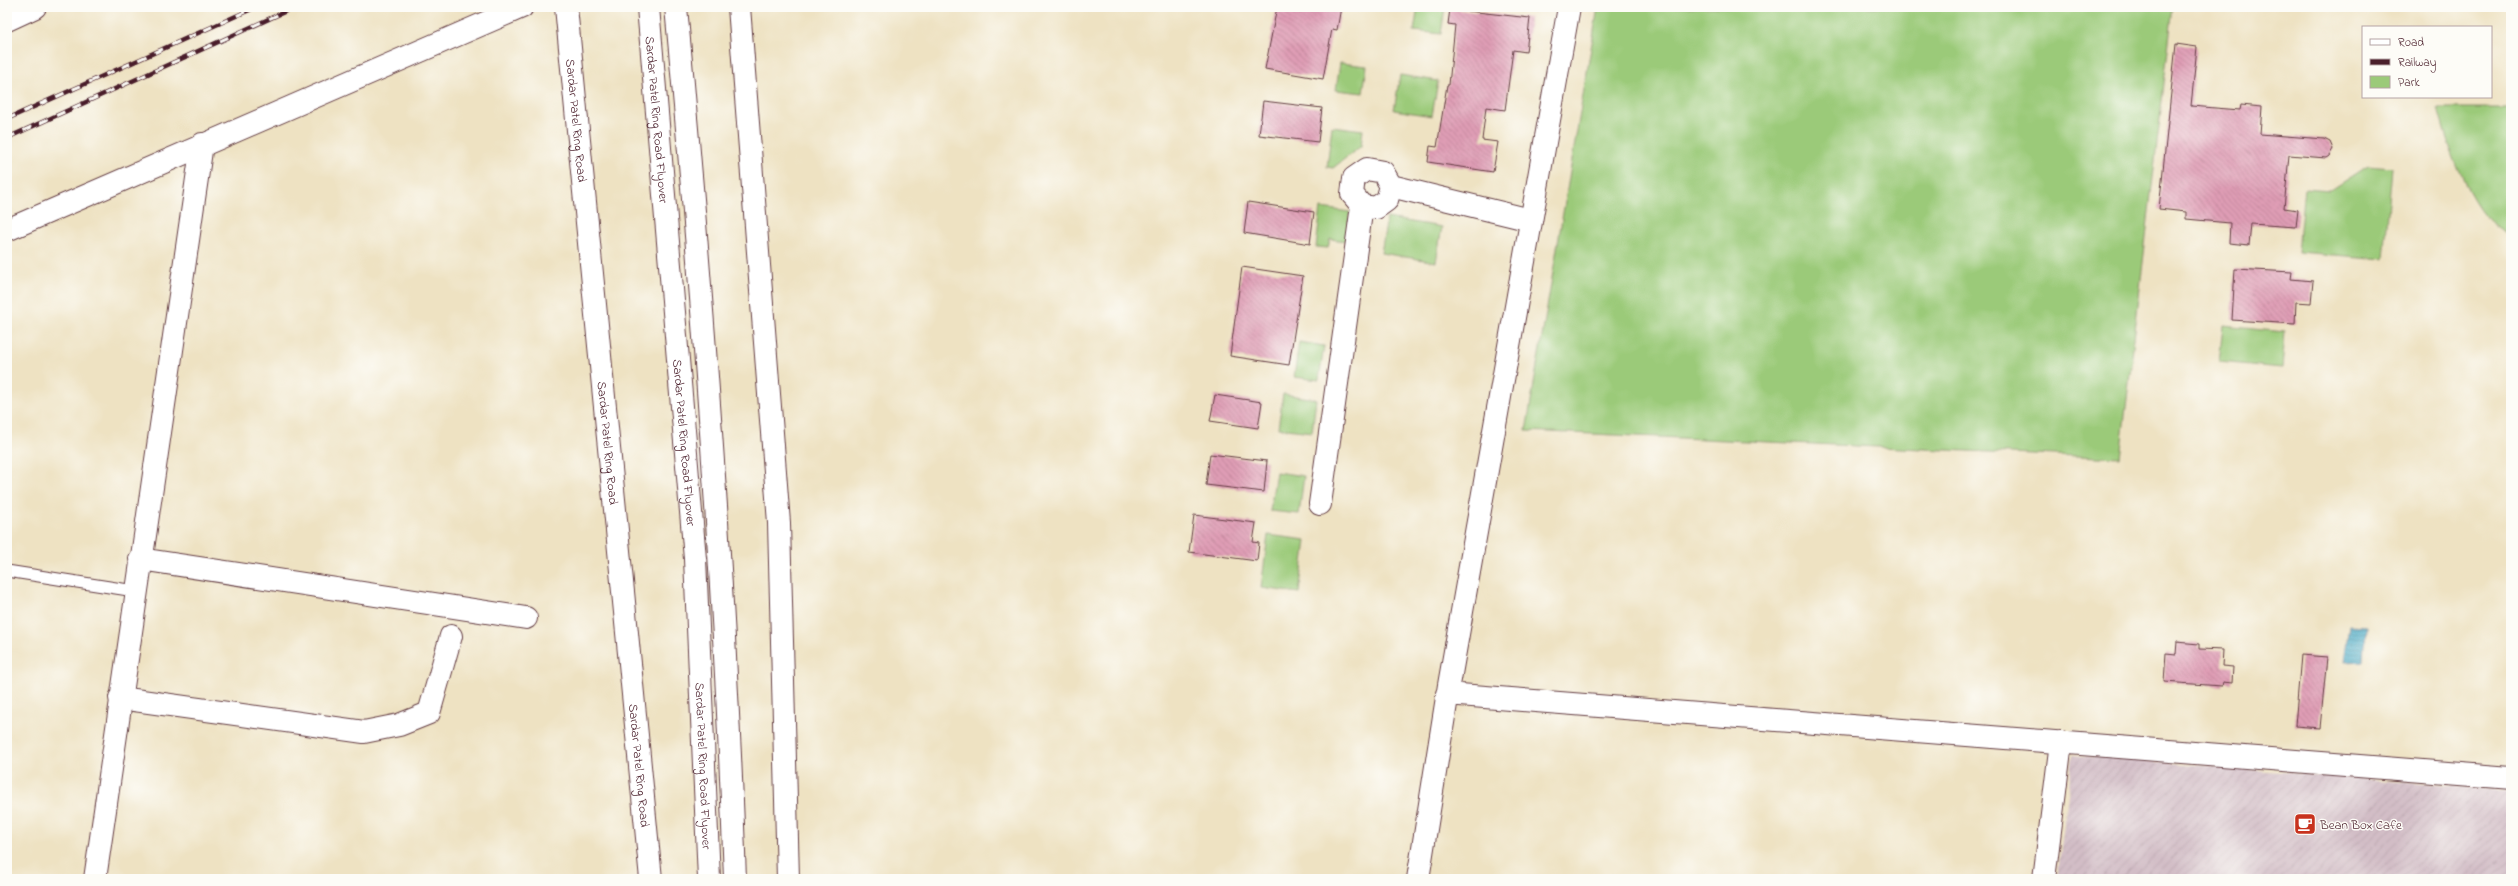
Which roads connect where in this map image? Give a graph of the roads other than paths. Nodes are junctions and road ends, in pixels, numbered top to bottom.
1 (35, 7) edge
2 (522, 7) edge
3 (566, 7) edge
4 (648, 7) edge
5 (676, 7) edge
6 (739, 7) edge
7 (1569, 7) edge
8 (7, 20) edge
9 (202, 144) junction
10 (1391, 186) junction
11 (1362, 206) junction
12 (1531, 220) junction
13 (7, 230) edge
14 (1320, 504) dead end
15 (140, 559) junction
16 (7, 571) edge
17 (135, 591) junction
18 (526, 618) dead end
19 (451, 636) dead end
20 (1447, 694) junction
21 (120, 698) junction
22 (2061, 742) junction
23 (2511, 778) edge
24 (95, 879) edge
25 (652, 879) edge
26 (709, 879) edge
27 (735, 879) edge
28 (788, 879) edge
29 (1418, 879) edge
30 (2044, 879) edge

1 - 8 main road
2 - 9 main road
3 - 25 main road, Sardar Patel Ring Road
4 - 26 main road, Sardar Patel Ring Road Flyover
5 - 27 main road, Sardar Patel Ring Road Flyover
6 - 28 main road
7 - 12 main road
9 - 13 main road
9 - 15 main road
10 - 11 main road
10 - 11 main road
10 - 12 main road
11 - 14 main road
12 - 20 main road
15 - 17 main road
15 - 18 main road
16 - 17 lane
17 - 21 main road
19 - 21 main road
20 - 22 main road
20 - 29 main road
21 - 24 main road
22 - 23 main road
22 - 30 main road

